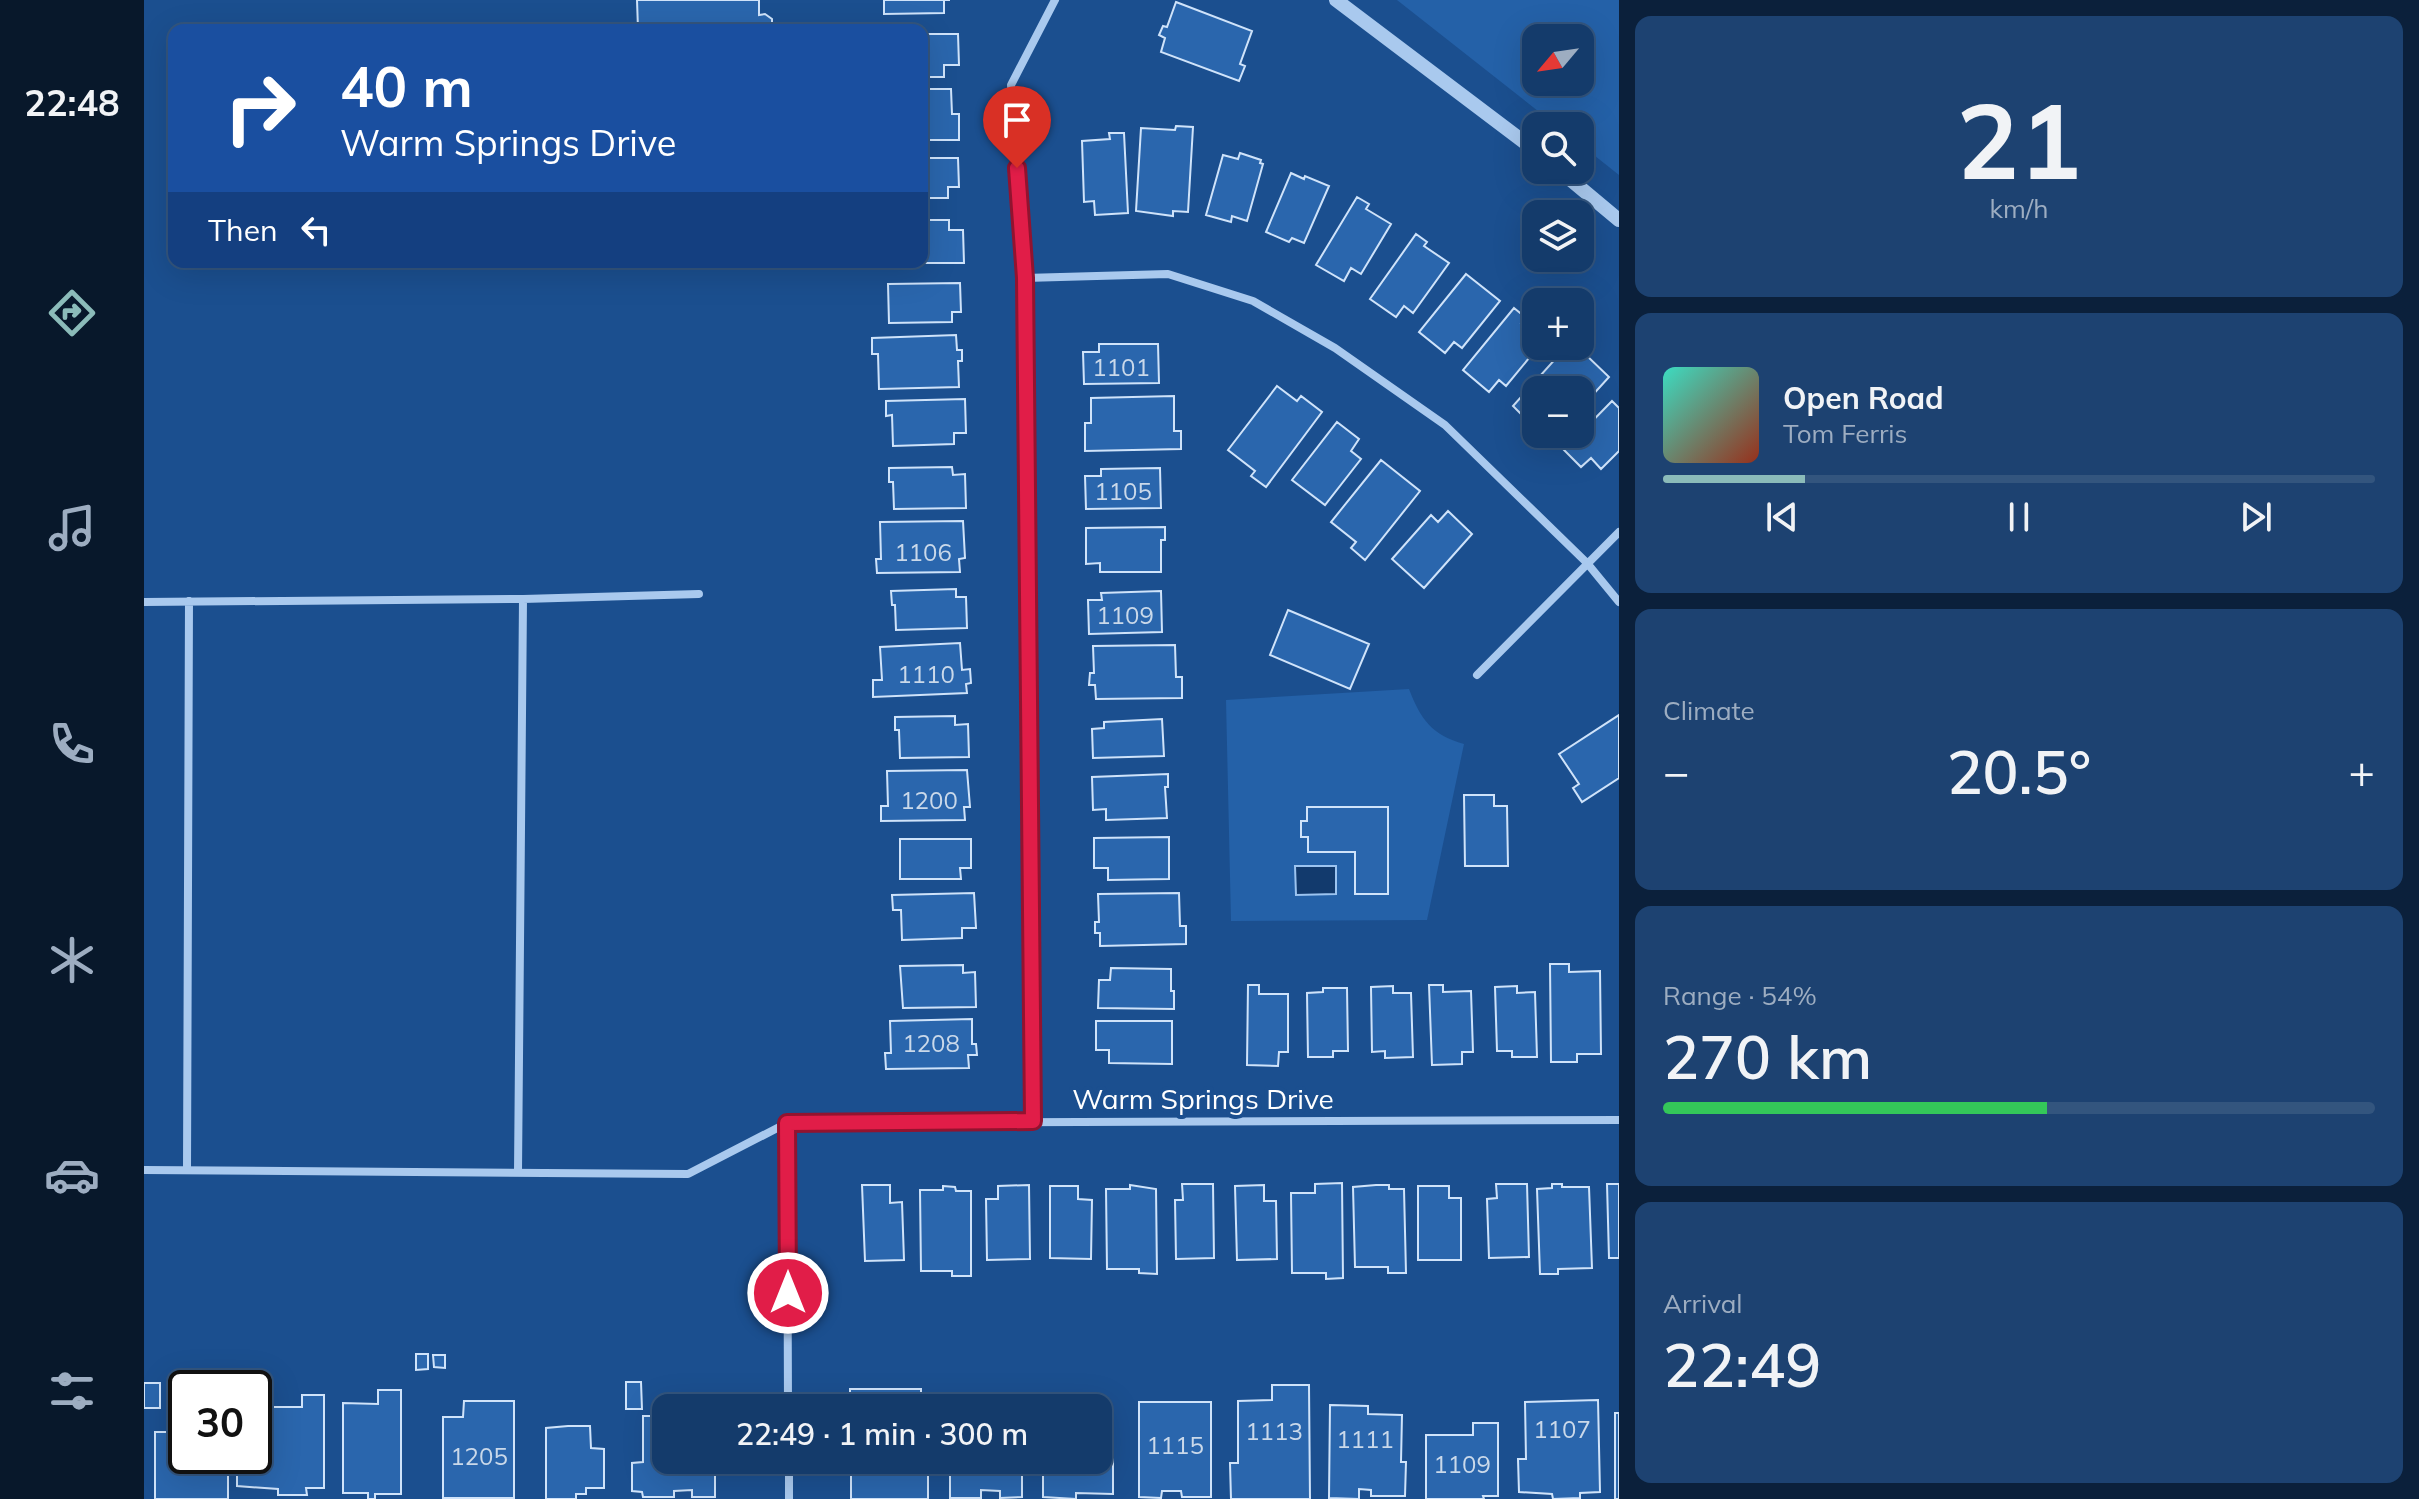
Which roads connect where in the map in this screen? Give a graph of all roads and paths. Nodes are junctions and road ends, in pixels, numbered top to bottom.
1 (1055, 0) edge
2 (1336, 0) edge
3 (1522, 140) edge
4 (1576, 184) edge
5 (1619, 220) edge
6 (1025, 278) junction
7 (1619, 532) edge
8 (1587, 563) junction
9 (699, 594) dead end
10 (523, 599) junction
11 (189, 601) junction
12 (144, 602) edge
13 (1619, 602) edge
14 (1477, 675) dead end
15 (1619, 1120) edge
16 (1033, 1121) junction
17 (787, 1123) junction
18 (144, 1170) edge
19 (187, 1170) junction
20 (518, 1172) junction
21 (788, 1394) edge
22 (789, 1474) edge
23 (789, 1499) edge

1 - 6 street
2 - 3 street
4 - 5 street
6 - 8 street
6 - 16 street
7 - 8 street
8 - 13 street
8 - 14 street
9 - 10 street
10 - 11 street
10 - 20 street
11 - 12 street
11 - 19 street
15 - 16 street, Warm Springs Drive
16 - 17 street, Warm Springs Drive
17 - 20 street
17 - 21 street
18 - 19 street
19 - 20 street
22 - 23 street

